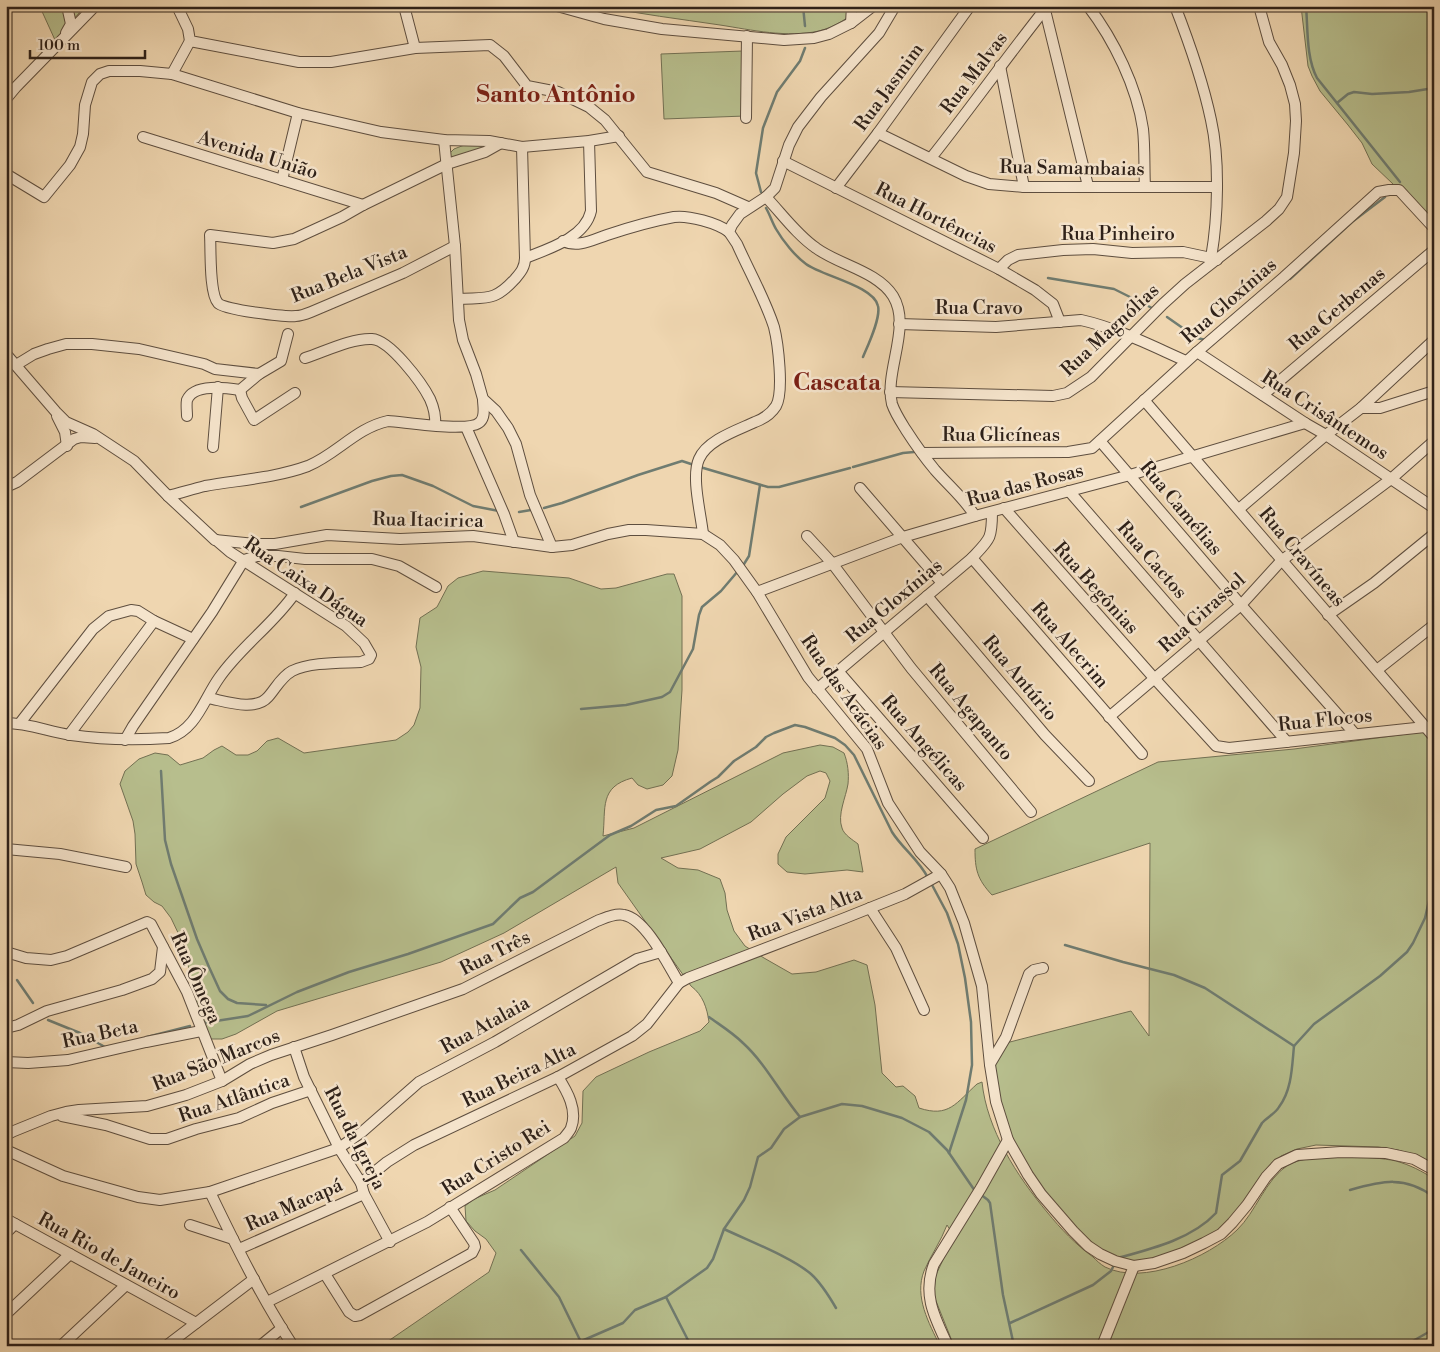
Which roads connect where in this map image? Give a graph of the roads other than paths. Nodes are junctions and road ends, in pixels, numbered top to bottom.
1 (67, 6) edge
2 (95, 6) edge
3 (177, 6) edge
4 (404, 6) edge
5 (557, 6) edge
6 (852, 6) edge
7 (874, 6) edge
8 (895, 6) edge
9 (970, 6) edge
10 (1088, 6) edge
11 (1175, 6) edge
12 (1259, 6) edge
13 (1045, 7) edge
14 (851, 23) junction
15 (747, 36) junction
16 (63, 39) junction
17 (190, 41) junction
18 (415, 48) junction
19 (1000, 66) junction
20 (172, 74) junction
21 (6, 99) edge
22 (298, 112) junction
23 (746, 118) dead end
24 (878, 133) junction
25 (619, 136) junction
26 (143, 137) dead end
27 (444, 140) junction
28 (589, 141) junction
29 (501, 143) junction
30 (522, 147) junction
31 (930, 158) junction
32 (782, 161) junction
33 (447, 164) junction
34 (6, 174) edge
35 (282, 180) junction
36 (1088, 186) junction
37 (1024, 187) junction
38 (1145, 187) junction
39 (1216, 187) junction
40 (836, 188) junction
41 (766, 197) junction
42 (363, 205) junction
43 (748, 207) junction
44 (1434, 228) edge
45 (729, 232) junction
46 (563, 241) junction
47 (455, 246) junction
48 (1434, 250) edge
49 (525, 258) junction
50 (1214, 259) junction
51 (999, 269) junction
52 (458, 299) junction
53 (1060, 322) junction
54 (899, 324) junction
55 (288, 334) dead end
56 (1130, 337) junction
57 (1434, 340) edge
58 (1197, 352) junction
59 (6, 354) edge
60 (304, 358) dead end
61 (1186, 361) junction
62 (16, 365) junction
63 (260, 374) junction
64 (218, 387) junction
65 (240, 390) junction
66 (1434, 391) edge
67 (890, 392) junction
68 (295, 393) dead end
69 (1263, 395) junction
70 (483, 399) junction
71 (1144, 400) junction
72 (1361, 408) junction
73 (56, 412) junction
74 (187, 416) dead end
75 (1305, 423) junction
76 (435, 425) junction
77 (466, 427) junction
78 (1326, 435) junction
79 (99, 438) junction
80 (1434, 440) edge
81 (1100, 441) junction
82 (66, 446) junction
83 (213, 447) dead end
84 (1080, 452) joint
85 (922, 453) junction
86 (1192, 457) junction
87 (1130, 475) junction
88 (1391, 479) junction
89 (6, 487) edge
90 (860, 488) dead end
91 (1069, 491) junction
92 (168, 496) junction
93 (1004, 508) junction
94 (1434, 508) edge
95 (1239, 509) junction
96 (992, 512) junction
97 (975, 516) junction
98 (703, 534) junction
99 (807, 536) dead end
100 (903, 537) junction
101 (1431, 539) edge
102 (216, 540) junction
103 (514, 542) junction
104 (552, 547) junction
105 (972, 558) junction
106 (247, 559) junction
107 (1281, 560) junction
108 (832, 563) junction
109 (942, 583) junction
110 (436, 587) dead end
111 (757, 592) junction
112 (295, 593) junction
113 (928, 596) junction
114 (1241, 605) junction
115 (1328, 615) junction
116 (154, 622) junction
117 (1434, 625) edge
118 (885, 634) junction
119 (193, 639) junction
120 (1199, 640) junction
121 (1377, 670) junction
122 (838, 671) junction
123 (1154, 678) junction
124 (817, 689) junction
125 (208, 698) junction
126 (1109, 717) junction
127 (6, 723) edge
128 (20, 723) junction
129 (1424, 726) junction
130 (1355, 734) junction
131 (69, 735) junction
132 (1434, 737) edge
133 (125, 740) junction
134 (1287, 742) junction
135 (1229, 748) joint
136 (1142, 754) dead end
137 (1089, 781) dead end
138 (1031, 812) dead end
139 (983, 838) dead end
140 (6, 850) edge
141 (126, 867) dead end
142 (941, 874) junction
143 (870, 908) junction
144 (163, 947) junction
145 (6, 952) edge
146 (661, 952) junction
147 (1043, 968) dead end
148 (680, 983) junction
149 (924, 1010) dead end
150 (6, 1028) edge
151 (201, 1031) junction
152 (294, 1047) junction
153 (6, 1062) edge
154 (990, 1065) junction
155 (558, 1077) junction
156 (222, 1080) junction
157 (311, 1090) junction
158 (51, 1116) junction
159 (6, 1136) edge
160 (1008, 1140) junction
161 (339, 1148) junction
162 (6, 1150) edge
163 (1434, 1170) edge
164 (361, 1183) junction
165 (210, 1192) junction
166 (364, 1194) junction
167 (450, 1207) junction
168 (11, 1222) edge
169 (190, 1225) dead end
170 (6, 1233) edge
171 (233, 1239) junction
172 (390, 1242) junction
173 (239, 1249) junction
174 (70, 1254) junction
175 (1134, 1266) junction
176 (325, 1274) junction
177 (254, 1279) junction
178 (126, 1285) junction
179 (267, 1302) junction
180 (6, 1314) edge
181 (196, 1323) junction
182 (282, 1328) junction
183 (62, 1346) edge
184 (166, 1346) edge
185 (260, 1346) edge
186 (293, 1346) edge
187 (948, 1346) edge
188 (1102, 1346) edge

1 - 16 street
2 - 16 street
3 - 17 street
4 - 18 street
5 - 15 street
6 - 14 street
7 - 14 street
8 - 32 street
9 - 24 street, Rua Jasmim
10 - 38 street
11 - 39 street
12 - 50 street, Rua Magnólias
13 - 19 street, Rua Malvas
13 - 36 street
14 - 15 street
15 - 23 street
16 - 21 street
17 - 18 street
17 - 20 street
18 - 25 street
19 - 31 street, Rua Malvas
19 - 37 street
20 - 22 street
20 - 34 street
22 - 27 street
22 - 35 street
24 - 31 street, Rua Samambaias
24 - 40 street, Rua Jasmim
25 - 28 street
25 - 43 street
26 - 35 street, Avenida União
27 - 29 street
27 - 33 street
28 - 30 street
28 - 46 street
29 - 30 street
29 - 33 street
30 - 49 street
31 - 37 street, Rua Samambaias
32 - 40 street, Rua Hortências
32 - 41 street
33 - 42 street
33 - 47 street
35 - 42 street, Avenida União
36 - 37 street, Rua Samambaias
36 - 38 street, Rua Samambaias
38 - 39 street, Rua Samambaias
39 - 50 street
40 - 51 street, Rua Hortências
41 - 43 street
41 - 54 street
42 - 47 street, Rua Bela Vista
43 - 45 street
44 - 58 street, Rua Gloxínias
45 - 46 street
45 - 98 street
46 - 49 street
47 - 52 street
48 - 69 street, Rua Gerbenas
49 - 52 street
50 - 51 street, Rua Pinheiro
50 - 56 street, Rua Magnólias
51 - 53 street, Rua Hortências
52 - 70 street
53 - 54 street, Rua Cravo
53 - 56 street, Rua Cravo
54 - 67 street
55 - 63 street
56 - 61 street, Rua Cravo
56 - 67 street, Rua Magnólias
57 - 72 street
58 - 61 street, Rua Gloxínias
58 - 69 street, Rua Crisântemos
59 - 62 street
60 - 76 street
61 - 71 street, Rua Gloxínias
62 - 63 street
62 - 73 street
63 - 65 street
64 - 65 street
64 - 74 street
64 - 83 street
65 - 68 street
66 - 72 street
67 - 85 street
69 - 75 street, Rua Crisântemos
70 - 77 street
70 - 104 street
71 - 81 street, Rua Gloxínias
71 - 86 street, Rua Cravíneas
72 - 78 street
73 - 79 street
73 - 82 street
75 - 78 street, Rua Crisântemos
75 - 86 street, Rua das Rosas
76 - 77 street
76 - 92 street
77 - 103 street
78 - 88 street, Rua Crisântemos
78 - 95 street
79 - 82 street
79 - 92 street
80 - 88 street, Rua Girassol
81 - 84 street, Rua Gloxínias
81 - 87 street, Rua Camélias
82 - 89 street
84 - 85 street, Rua Glicíneas
85 - 97 street
86 - 87 street, Rua das Rosas
86 - 95 street, Rua Cravíneas
87 - 91 street, Rua das Rosas
87 - 114 street, Rua Camélias
88 - 94 street, Rua Crisântemos
88 - 107 street, Rua Girassol
90 - 100 street
91 - 93 street, Rua das Rosas
91 - 120 street, Rua Cactos
92 - 102 street
93 - 96 street, Rua das Rosas
93 - 123 street, Rua Begônias
95 - 107 street, Rua Cravíneas
96 - 97 street, Rua das Rosas
96 - 105 street, Rua Gloxínias
97 - 100 street, Rua das Rosas
98 - 104 street, Rua Itacirica
98 - 111 street, Rua das Acácias
99 - 108 street, Rua Agapanto
100 - 108 street, Rua das Rosas
100 - 109 street
101 - 115 street
102 - 103 street, Rua Itacirica
102 - 106 street, Rua Caixa Dágua
103 - 104 street, Rua Itacirica
105 - 109 street, Rua Gloxínias
105 - 126 street, Rua Alecrim
106 - 110 street
106 - 112 street, Rua Caixa Dágua
106 - 119 street
107 - 114 street, Rua Girassol
107 - 115 street, Rua Cravíneas
108 - 111 street, Rua das Rosas
108 - 118 street, Rua Agapanto
109 - 113 street, Rua Gloxínias
111 - 124 street, Rua das Acácias
112 - 125 street
112 - 125 street, Rua Caixa Dágua
113 - 118 street, Rua Gloxínias
113 - 137 street, Rua Antúrio
114 - 120 street, Rua Girassol
114 - 130 street, Rua Camélias
115 - 121 street, Rua Cravíneas
116 - 119 street
116 - 128 street
116 - 131 street
117 - 121 street
118 - 122 street, Rua Gloxínias
118 - 138 street, Rua Agapanto
119 - 133 street
120 - 123 street, Rua Girassol
120 - 134 street, Rua Cactos
121 - 129 street, Rua Cravíneas
122 - 124 street, Rua Gloxínias
122 - 139 street, Rua Angélicas
123 - 126 street, Rua Girassol
123 - 135 street, Rua Begônias
124 - 142 street, Rua das Acácias
125 - 133 street
126 - 136 street, Rua Alecrim
127 - 128 street
128 - 131 street
129 - 130 street, Rua Flocos
129 - 132 street, Rua Cravíneas
130 - 134 street, Rua Flocos
131 - 133 street
134 - 135 street, Rua Flocos
140 - 141 street
142 - 143 street, Rua Vista Alta
142 - 154 street, Rua das Acácias
143 - 148 street, Rua Vista Alta
143 - 149 street
144 - 145 street, Rua Ômega
144 - 150 street
144 - 151 street, Rua Ômega
146 - 148 street, Rua Três
146 - 152 street, Rua Três
146 - 161 street, Rua Atalaia
147 - 154 street
148 - 155 street, Rua Beira Alta
151 - 153 street, Rua Beta
151 - 156 street, Rua Ômega
152 - 156 street, Rua São Marcos
152 - 157 street, Rua da Igreja
154 - 160 street, Rua das Acácias
155 - 164 street, Rua Beira Alta
155 - 167 street, Rua Cristo Rei
156 - 158 street, Rua São Marcos
157 - 158 street, Rua Atlântica
157 - 161 street, Rua da Igreja
158 - 159 street, Rua São Marcos
160 - 175 street, Rua das Acácias
160 - 187 street
161 - 164 street, Rua da Igreja
161 - 165 street, Rua Atalaia
162 - 165 street, Rua Atalaia
163 - 175 street
164 - 166 street, Rua da Igreja
165 - 171 street
166 - 172 street, Rua da Igreja
166 - 173 street, Rua Macapá
167 - 172 street, Rua Cristo Rei
167 - 176 street
168 - 170 street
168 - 174 street, Rua Rio de Janeiro
169 - 171 street, Rua Macapá
171 - 173 street
172 - 176 street, Rua Cristo Rei
173 - 177 street
174 - 178 street, Rua Rio de Janeiro
174 - 180 street
175 - 188 street
176 - 179 street, Rua Cristo Rei
177 - 179 street
177 - 181 street
178 - 181 street, Rua Rio de Janeiro
178 - 183 street
179 - 182 street
181 - 184 street
182 - 185 street
182 - 186 street

